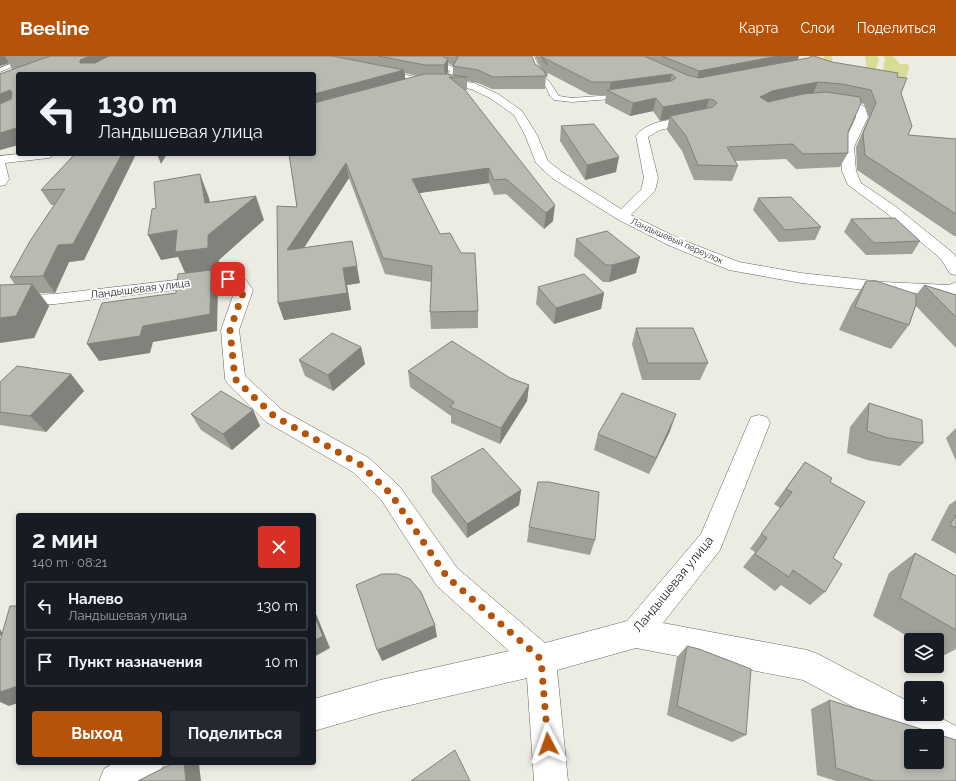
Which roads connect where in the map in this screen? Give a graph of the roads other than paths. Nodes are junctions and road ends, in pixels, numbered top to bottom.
1 (35, 56) edge
2 (531, 56) edge
3 (430, 62) edge
4 (0, 70) edge
5 (365, 70) edge
6 (426, 82) junction
7 (447, 82) junction
8 (404, 88) edge
9 (633, 95) edge
10 (818, 100) edge
11 (705, 117) edge
12 (33, 156) edge
13 (0, 160) edge
14 (0, 166) edge
15 (0, 182) edge
16 (622, 216) junction
17 (956, 270) edge
18 (956, 287) edge
19 (0, 301) edge
20 (759, 423) dead end
21 (636, 633) junction
22 (541, 659) junction
23 (316, 714) edge
24 (956, 744) edge
25 (144, 765) edge
26 (116, 781) edge
27 (551, 781) edge

1 - 4 lane
2 - 9 lane
3 - 7 lane
5 - 6 street
6 - 7 street, Ландышевый переулок
6 - 8 street
7 - 16 street, Ландышевый переулок
10 - 17 street
11 - 16 street
12 - 13 street
14 - 15 street
16 - 18 street, Ландышевый переулок
19 - 22 street, Ландышевая улица
20 - 21 street, Ландышевая улица
21 - 22 street, Ландышевая улица
21 - 24 street
22 - 23 street, Ландышевая улица
22 - 27 street
25 - 26 street

